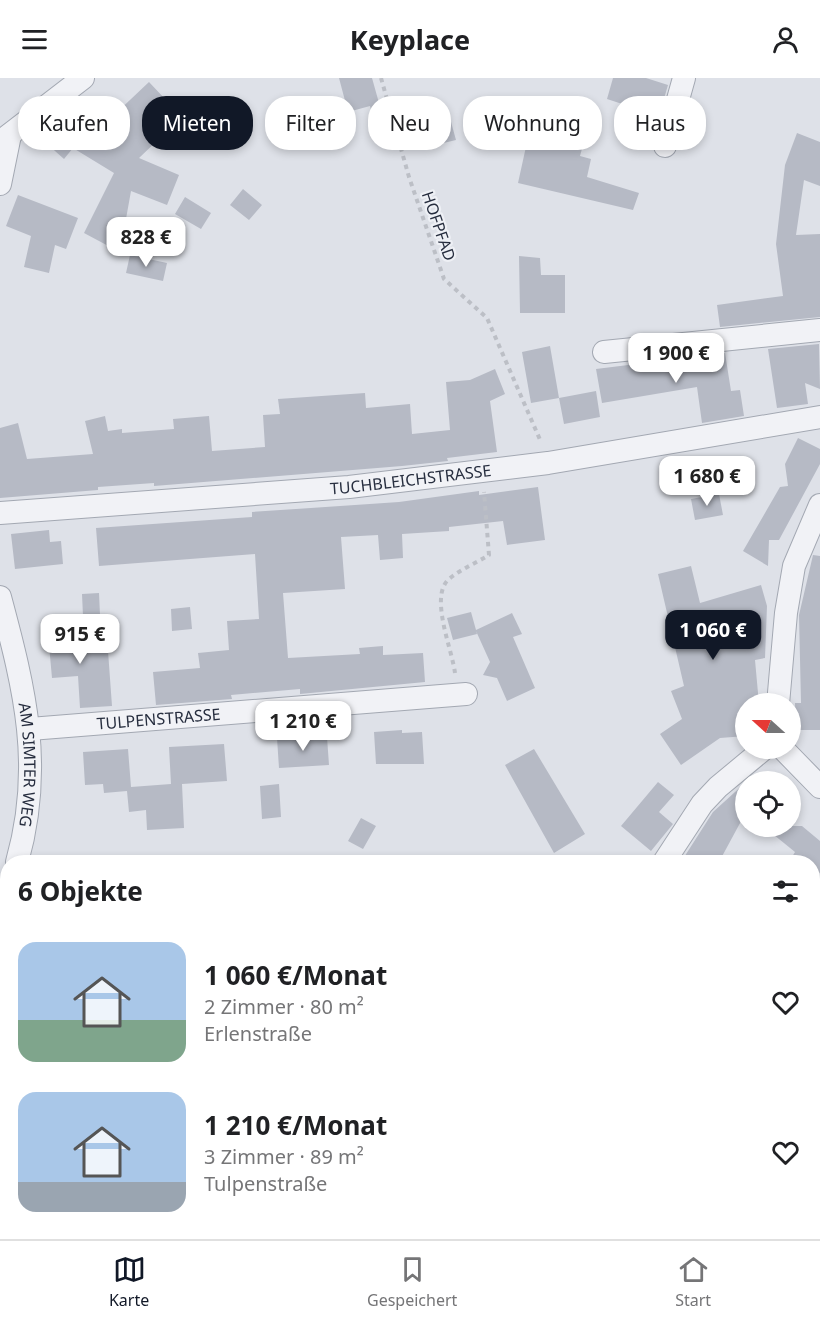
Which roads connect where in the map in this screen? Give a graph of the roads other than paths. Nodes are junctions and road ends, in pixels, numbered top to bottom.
1 (83, 78) edge
2 (684, 78) edge
3 (679, 96) edge
4 (5, 139) edge
5 (0, 184) edge
6 (820, 330) edge
7 (604, 352) dead end
8 (820, 417) edge
9 (820, 505) edge
10 (0, 513) edge
11 (0, 597) edge
12 (779, 693) edge
13 (461, 694) road end
14 (30, 729) junction
15 (752, 759) edge
16 (793, 759) edge
17 (820, 787) edge
18 (19, 855) edge
19 (669, 855) edge

1 - 4 street
2 - 3 street
4 - 5 street
6 - 7 street
8 - 10 street, TUCHBLEICHSTRASSE
9 - 12 street
11 - 14 street, AM SIMTER WEG
13 - 14 street, TULPENSTRASSE
14 - 18 street, AM SIMTER WEG
15 - 19 street
16 - 17 street

